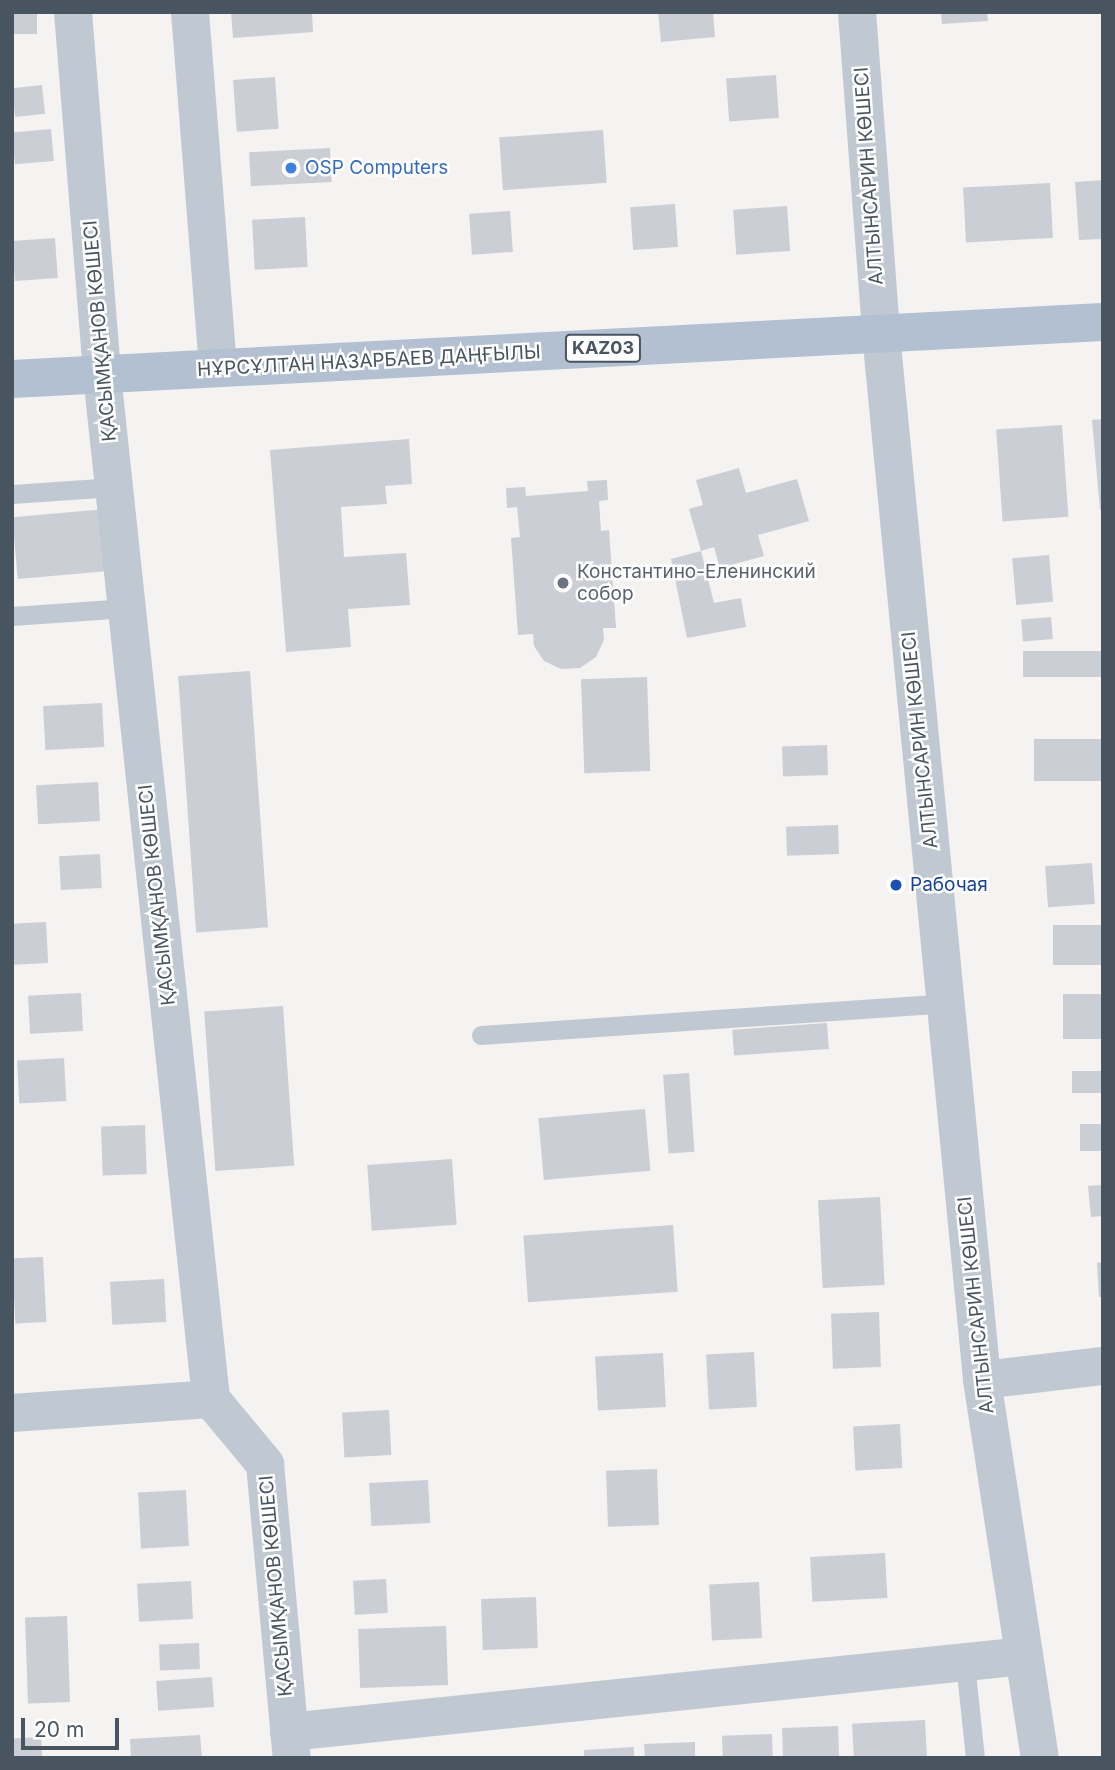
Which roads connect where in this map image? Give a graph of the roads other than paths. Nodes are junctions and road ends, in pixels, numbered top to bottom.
1 (73, 12) edge
2 (190, 12) edge
3 (858, 12) edge
4 (1103, 322) edge
5 (881, 334) junction
6 (218, 369) junction
7 (102, 375) junction
8 (12, 379) edge
9 (114, 487) junction
10 (12, 494) edge
11 (127, 608) junction
12 (12, 616) edge
13 (946, 1003) junction
14 (481, 1035) dead end
15 (1103, 1366) edge
16 (982, 1381) junction
17 (211, 1399) junction
18 (12, 1413) edge
19 (1024, 1656) junction
20 (965, 1663) junction
21 (290, 1745) edge
22 (975, 1758) edge
23 (1040, 1758) edge

1 - 7 street, ҚАСЫМҚАНОВ КӨШЕСІ
2 - 6 street
3 - 5 street, АЛТЫНСАРИН КӨШЕСІ
4 - 5 main road, НҰРСҰЛТАН НАЗАРБАЕВ ДАҢҒЫЛЫ / KАZ03
5 - 6 main road, НҰРСҰЛТАН НАЗАРБАЕВ ДАҢҒЫЛЫ / KАZ03
5 - 13 street, АЛТЫНСАРИН КӨШЕСІ
6 - 7 main road, НҰРСҰЛТАН НАЗАРБАЕВ ДАҢҒЫЛЫ / KАZ03
7 - 8 main road, НҰРСҰЛТАН НАЗАРБАЕВ ДАҢҒЫЛЫ / KАZ03
7 - 9 street, ҚАСЫМҚАНОВ КӨШЕСІ
9 - 10 lane
9 - 11 street, ҚАСЫМҚАНОВ КӨШЕСІ
11 - 12 lane
11 - 17 street, ҚАСЫМҚАНОВ КӨШЕСІ
13 - 14 lane
13 - 16 street, АЛТЫНСАРИН КӨШЕСІ
15 - 16 street
16 - 19 street, АЛТЫНСАРИН КӨШЕСІ
17 - 18 street
17 - 21 street, ҚАСЫМҚАНОВ КӨШЕСІ
19 - 20 street
19 - 23 street, АЛТЫНСАРИН КӨШЕСІ
20 - 21 street
20 - 22 lane

